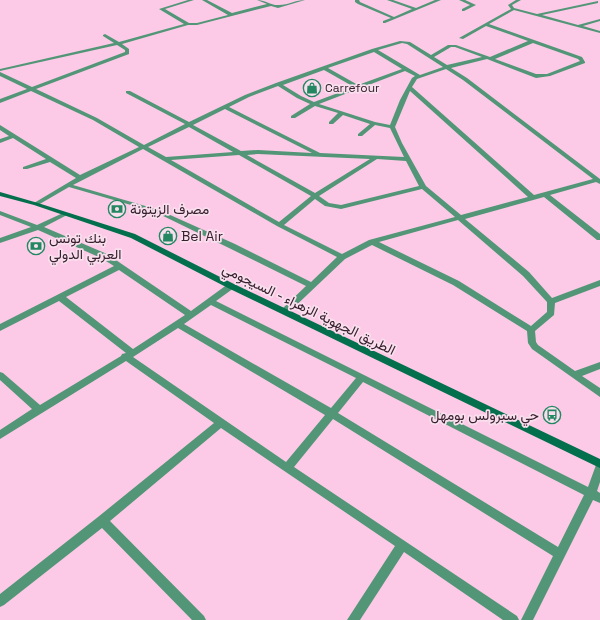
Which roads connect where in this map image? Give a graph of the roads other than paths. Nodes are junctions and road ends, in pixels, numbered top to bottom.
1 (192, 0) edge
2 (204, 0) edge
3 (259, 0) edge
4 (303, 0) edge
5 (357, 0) edge
6 (389, 0) edge
7 (435, 0) edge
8 (461, 0) edge
9 (509, 0) edge
10 (517, 1) edge
11 (598, 3) edge
12 (270, 5) junction
13 (513, 9) junction
14 (415, 10) junction
15 (463, 10) dead end
16 (232, 15) junction
17 (536, 15) junction
18 (394, 18) junction
19 (600, 20) edge
20 (385, 22) dead end
21 (188, 24) junction
22 (487, 25) junction
23 (577, 26) junction
24 (600, 32) edge
25 (105, 35) dead end
26 (461, 38) dead end
27 (533, 41) junction
28 (116, 43) junction
29 (374, 50) junction
30 (431, 57) junction
31 (488, 59) junction
32 (447, 67) junction
33 (324, 68) junction
34 (405, 69) junction
35 (0, 70) edge
36 (0, 74) edge
37 (418, 76) junction
38 (278, 84) junction
39 (358, 86) junction
40 (410, 88) junction
41 (32, 89) junction
42 (128, 92) dead end
43 (0, 101) edge
44 (314, 104) junction
45 (225, 107) junction
46 (342, 113) junction
47 (293, 117) dead end
48 (330, 122) dead end
49 (374, 123) junction
50 (190, 125) junction
51 (392, 127) junction
52 (0, 128) edge
53 (360, 135) dead end
54 (13, 136) junction
55 (0, 141) edge
56 (143, 148) junction
57 (240, 153) junction
58 (322, 155) junction
59 (165, 159) junction
60 (374, 159) junction
61 (51, 160) junction
62 (408, 160) junction
63 (25, 168) dead end
64 (80, 178) junction
65 (599, 181) edge
66 (68, 185) junction
67 (423, 187) junction
68 (0, 194) edge
69 (546, 195) junction
70 (315, 196) junction
71 (532, 198) junction
72 (36, 204) junction
73 (0, 212) edge
74 (65, 214) junction
75 (459, 218) junction
76 (279, 225) junction
77 (38, 227) junction
78 (600, 238) edge
79 (0, 241) edge
80 (372, 242) junction
81 (342, 257) junction
82 (120, 266) junction
83 (600, 284) edge
84 (231, 286) junction
85 (312, 286) junction
86 (60, 297) junction
87 (551, 301) junction
88 (211, 302) junction
89 (285, 311) junction
90 (191, 315) junction
91 (177, 324) junction
92 (0, 328) edge
93 (532, 330) junction
94 (128, 354) junction
95 (600, 365) edge
96 (0, 375) edge
97 (574, 375) junction
98 (362, 377) junction
99 (600, 393) edge
100 (38, 409) junction
101 (331, 414) junction
102 (221, 424) junction
103 (0, 435) edge
104 (600, 464) edge
105 (287, 468) junction
106 (600, 468) edge
107 (595, 496) edge
108 (102, 521) junction
109 (402, 545) junction
110 (560, 554) junction
111 (0, 600) edge
112 (200, 620) edge
113 (353, 620) edge
114 (513, 620) edge
115 (527, 620) edge

1 - 21 street
2 - 16 street
3 - 12 street
4 - 12 street
5 - 18 street
6 - 14 street
7 - 14 street
8 - 15 street
9 - 10 street
10 - 13 street
11 - 17 street
12 - 16 street
13 - 17 street
13 - 22 street
14 - 18 street
16 - 21 street
17 - 23 street
18 - 20 street
19 - 23 street
21 - 28 street
22 - 26 street
22 - 27 street
23 - 24 street
25 - 28 street
27 - 31 street
27 - 31 street
28 - 35 street
28 - 41 street
29 - 30 street
29 - 33 street
29 - 34 street
30 - 31 street
30 - 32 street
31 - 32 street
32 - 37 street
32 - 65 street
33 - 38 street
33 - 39 street
34 - 37 street
34 - 39 street
36 - 41 street
37 - 40 street
38 - 44 street
38 - 45 street
39 - 44 street
40 - 51 street
40 - 71 street
41 - 43 street
41 - 56 street
42 - 50 street
44 - 46 street
44 - 47 street
45 - 50 street
45 - 58 street
46 - 48 street
46 - 49 street
49 - 51 street
49 - 53 street
50 - 56 street
50 - 57 street
51 - 62 street
52 - 54 street
54 - 55 street
54 - 61 street
56 - 59 street
56 - 64 street
57 - 58 street
57 - 59 street
57 - 70 street
58 - 60 street
59 - 76 street
60 - 62 street
60 - 70 street
61 - 63 street
61 - 64 street
62 - 67 street
64 - 66 street
65 - 69 street
66 - 72 street
66 - 85 street
67 - 70 street
67 - 75 street
68 - 72 main road, الطريق الجهوية الزهراء - السيجومي
69 - 71 street
69 - 78 street
70 - 76 street
71 - 75 street
72 - 74 main road, الطريق الجهوية الزهراء - السيجومي
73 - 77 street
74 - 77 street
74 - 84 main road, الطريق الجهوية الزهراء - السيجومي
75 - 80 street
75 - 87 street
76 - 81 street
77 - 79 street
77 - 82 street
80 - 81 street
80 - 93 street
81 - 85 street
82 - 86 street
82 - 90 street
83 - 87 street
84 - 88 street
84 - 89 main road, الطريق الجهوية الزهراء - السيجومي
85 - 89 street
86 - 92 street
86 - 94 street
87 - 93 street
88 - 90 street
88 - 98 street
89 - 104 main road, الطريق الجهوية الزهراء - السيجومي
90 - 91 street
91 - 94 street
91 - 101 street
93 - 97 street
94 - 100 street
94 - 102 street
95 - 97 street
96 - 100 street
97 - 99 street
98 - 101 street
98 - 107 street
100 - 103 street
101 - 105 street
101 - 110 street
102 - 105 street
102 - 108 street
105 - 109 street
106 - 107 street
107 - 110 street
108 - 111 street
108 - 112 street
109 - 113 street
109 - 114 street
110 - 115 street

